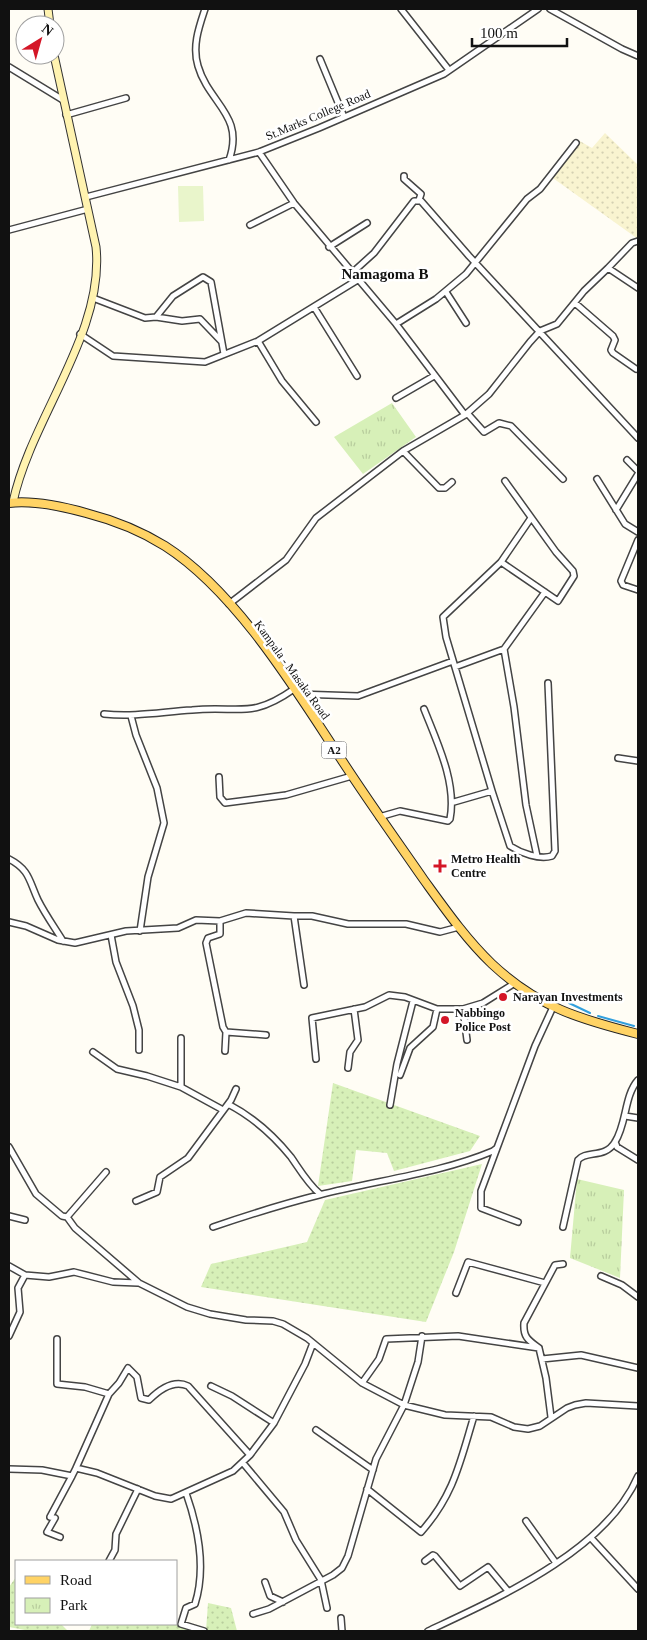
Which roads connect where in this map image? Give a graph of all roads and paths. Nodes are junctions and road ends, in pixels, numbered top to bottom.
1 (205, 9) edge
2 (401, 9) edge
3 (538, 9) edge
4 (550, 9) edge
5 (638, 56) edge
6 (320, 59) dead end
7 (56, 65) edge
8 (9, 67) edge
9 (449, 70) junction
10 (126, 98) dead end
11 (63, 100) junction
12 (66, 115) junction
13 (344, 117) junction
14 (576, 143) dead end
15 (259, 152) junction
16 (229, 160) junction
17 (404, 176) dead end
18 (86, 197) junction
19 (419, 200) junction
20 (294, 203) junction
21 (88, 208) junction
22 (366, 223) dead end
23 (250, 225) dead end
24 (9, 230) edge
25 (638, 241) edge
26 (329, 247) junction
27 (475, 263) junction
28 (608, 268) junction
29 (353, 272) junction
30 (358, 279) junction
31 (638, 288) edge
32 (446, 292) junction
33 (93, 298) junction
34 (575, 303) junction
35 (314, 307) junction
36 (156, 316) junction
37 (396, 324) junction
38 (466, 324) dead end
39 (540, 331) junction
40 (80, 334) junction
41 (258, 341) junction
42 (222, 342) junction
43 (224, 354) junction
44 (636, 369) dead end
45 (357, 376) dead end
46 (434, 376) junction
47 (396, 398) dead end
48 (466, 414) junction
49 (316, 422) dead end
50 (638, 438) edge
51 (403, 451) junction
52 (627, 460) dead end
53 (638, 473) edge
54 (563, 479) dead end
55 (597, 479) dead end
56 (452, 482) dead end
57 (505, 482) dead end
58 (11, 502) edge
59 (616, 510) junction
60 (531, 518) junction
61 (638, 532) edge
62 (638, 540) edge
63 (501, 562) junction
64 (638, 590) edge
65 (545, 592) junction
66 (229, 604) junction
67 (504, 649) junction
68 (453, 661) junction
69 (455, 667) junction
70 (548, 683) dead end
71 (296, 692) junction
72 (317, 696) junction
73 (307, 708) junction
74 (424, 709) dead end
75 (104, 714) dead end
76 (131, 716) junction
77 (618, 758) dead end
78 (638, 761) edge
79 (352, 776) junction
80 (220, 777) dead end
81 (492, 791) junction
82 (454, 802) junction
83 (379, 817) junction
84 (537, 856) junction
85 (9, 859) edge
86 (294, 916) junction
87 (220, 921) junction
88 (9, 922) edge
89 (459, 927) junction
90 (140, 930) junction
91 (111, 935) junction
92 (64, 941) junction
93 (515, 983) junction
94 (304, 985) dead end
95 (413, 1001) junction
96 (553, 1008) junction
97 (354, 1009) junction
98 (437, 1009) junction
99 (463, 1009) junction
100 (226, 1032) junction
101 (638, 1034) edge
102 (266, 1035) dead end
103 (181, 1038) dead end
104 (467, 1040) dead end
105 (140, 1050) dead end
106 (225, 1051) dead end
107 (93, 1052) dead end
108 (316, 1059) dead end
109 (348, 1068) dead end
110 (400, 1075) dead end
111 (638, 1080) edge
112 (181, 1087) junction
113 (236, 1089) dead end
114 (228, 1104) junction
115 (390, 1105) dead end
116 (223, 1110) junction
117 (625, 1116) junction
118 (638, 1118) edge
119 (615, 1142) junction
120 (9, 1147) edge
121 (497, 1148) junction
122 (638, 1160) edge
123 (106, 1172) dead end
124 (320, 1194) junction
125 (136, 1201) dead end
126 (9, 1216) edge
127 (67, 1217) junction
128 (25, 1220) dead end
129 (518, 1222) dead end
130 (213, 1227) dead end
131 (563, 1227) dead end
132 (563, 1264) dead end
133 (9, 1266) edge
134 (25, 1276) junction
135 (602, 1276) dead end
136 (139, 1283) junction
137 (545, 1283) junction
138 (456, 1293) dead end
139 (638, 1297) edge
140 (9, 1336) edge
141 (422, 1336) junction
142 (57, 1339) dead end
143 (313, 1343) junction
144 (539, 1348) junction
145 (542, 1359) junction
146 (638, 1368) edge
147 (362, 1383) junction
148 (211, 1386) dead end
149 (109, 1394) junction
150 (404, 1405) junction
151 (638, 1406) edge
152 (474, 1416) junction
153 (551, 1417) junction
154 (274, 1423) junction
155 (316, 1430) dead end
156 (250, 1455) junction
157 (243, 1463) junction
158 (76, 1468) junction
159 (9, 1469) edge
160 (374, 1470) junction
161 (72, 1476) junction
162 (638, 1476) edge
163 (138, 1489) junction
164 (367, 1489) junction
165 (186, 1493) junction
166 (526, 1522) dead end
167 (60, 1536) dead end
168 (591, 1538) junction
169 (110, 1560) edge
170 (425, 1561) dead end
171 (556, 1563) junction
172 (321, 1580) junction
173 (265, 1582) dead end
174 (638, 1589) edge
175 (508, 1591) junction
176 (283, 1602) junction
177 (327, 1608) dead end
178 (253, 1614) dead end
179 (341, 1618) dead end
180 (203, 1631) edge
181 (342, 1631) edge
182 (428, 1631) edge

1 - 16 street
2 - 9 street
3 - 9 street, St.Marks College Road
4 - 5 street
6 - 13 street
7 - 11 main road
8 - 11 street
9 - 13 street, St.Marks College Road
10 - 12 street
11 - 12 main road
12 - 18 main road
13 - 15 street, St.Marks College Road
14 - 27 street
15 - 16 street, St.Marks College Road
15 - 20 street
16 - 18 street, St.Marks College Road
17 - 19 street
18 - 21 main road
19 - 27 street
19 - 29 street
20 - 23 street
20 - 26 street
21 - 24 street
21 - 33 main road
22 - 26 street
25 - 28 street
26 - 29 street
27 - 32 street
27 - 39 street
28 - 31 street
28 - 34 street
29 - 30 street
30 - 35 street
30 - 37 street
32 - 37 street
32 - 38 street
33 - 36 street
33 - 40 main road
34 - 39 street
34 - 44 street
35 - 41 street
35 - 45 street
36 - 42 street
36 - 42 street
37 - 46 street
39 - 48 street
39 - 50 street
40 - 43 street
40 - 58 main road
41 - 43 street
41 - 49 street
42 - 43 street
46 - 47 street
46 - 48 street
48 - 51 street
48 - 54 street
51 - 56 street
51 - 66 street
52 - 53 street
53 - 59 street
55 - 59 street
57 - 60 street
58 - 66 main road, Kampala - Masaka Road / A2
59 - 61 street
60 - 63 street
60 - 65 street
62 - 64 street
63 - 65 street
63 - 68 street
65 - 67 street
66 - 71 main road, Kampala - Masaka Road / A2
67 - 69 street
67 - 84 street
68 - 69 street
68 - 72 street
69 - 81 street
70 - 84 street
71 - 72 street
71 - 73 main road, Kampala - Masaka Road / A2
71 - 76 street
72 - 73 street
73 - 79 main road, Kampala - Masaka Road / A2
74 - 82 street
75 - 76 street
76 - 90 street
77 - 78 street
79 - 80 street
79 - 83 main road, Kampala - Masaka Road / A2
81 - 82 street
81 - 84 street
82 - 83 street
83 - 89 main road, Kampala - Masaka Road / A2
85 - 92 street
86 - 87 street
86 - 89 street
86 - 94 street
87 - 90 street
87 - 100 street
88 - 92 street
89 - 93 main road, Kampala - Masaka Road / A2
90 - 91 street
91 - 92 street
91 - 105 street
93 - 96 main road, Kampala - Masaka Road / A2
93 - 99 street
95 - 97 street
95 - 98 street
95 - 115 street
96 - 101 main road, Kampala - Masaka Road / A2
96 - 121 street
97 - 108 street
97 - 109 street
98 - 99 street
98 - 110 street
99 - 104 street
100 - 102 street
100 - 106 street
103 - 112 street
107 - 112 street
111 - 117 street
112 - 116 street
113 - 114 street
114 - 116 street
114 - 124 street
116 - 125 street
117 - 118 street
117 - 119 street
119 - 122 street
119 - 131 street
120 - 127 street
121 - 124 street
121 - 129 street
123 - 127 street
124 - 130 street
126 - 128 street
127 - 136 street
132 - 137 street
133 - 134 street
134 - 136 street
134 - 140 street
135 - 139 street
136 - 143 street
137 - 138 street
137 - 144 street
141 - 144 street
141 - 147 street
141 - 150 street
142 - 149 street
143 - 147 street
143 - 154 street
144 - 145 street
145 - 146 street
145 - 153 street
147 - 150 street
148 - 154 street
149 - 156 street
149 - 158 street
150 - 152 street
150 - 160 street
151 - 153 street
152 - 153 street
152 - 164 street
154 - 156 street
155 - 160 street
156 - 157 street
157 - 165 street
157 - 172 street
158 - 161 street
158 - 163 street
159 - 161 street
160 - 164 street
161 - 167 street
162 - 168 street
163 - 165 street
163 - 169 street
164 - 172 street
165 - 180 street
166 - 171 street
168 - 171 street
168 - 174 street
170 - 175 street
171 - 175 street
172 - 176 street
172 - 177 street
173 - 176 street
175 - 182 street
176 - 178 street
179 - 181 street

